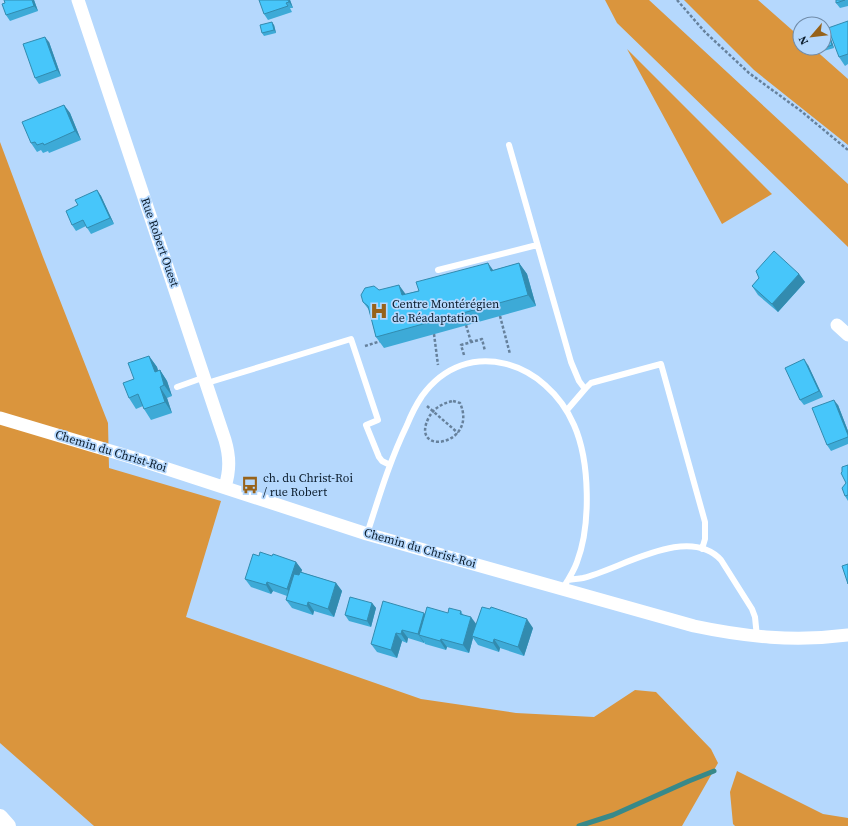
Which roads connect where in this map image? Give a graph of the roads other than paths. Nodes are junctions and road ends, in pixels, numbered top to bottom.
1 (78, 0) edge
2 (509, 144) dead end
3 (537, 245) junction
4 (438, 270) dead end
5 (837, 325) dead end
6 (848, 335) edge
7 (206, 380) junction
8 (177, 387) dead end
9 (585, 389) junction
10 (567, 410) junction
11 (0, 418) edge
12 (390, 466) junction
13 (225, 487) junction
14 (368, 534) junction
15 (702, 549) junction
16 (565, 584) junction
17 (848, 635) edge
18 (757, 637) junction
19 (0, 817) edge
20 (8, 826) edge

1 - 7 street, Rue Robert Ouest
2 - 3 lane
3 - 4 lane
3 - 9 lane
5 - 6 street
7 - 8 lane
7 - 12 lane
7 - 13 street, Rue Robert Ouest
9 - 10 lane
9 - 15 lane
10 - 12 lane
10 - 16 lane
11 - 13 street, Chemin du Christ-Roi
12 - 14 lane
13 - 14 street, Chemin du Christ-Roi
14 - 16 street, Chemin du Christ-Roi
15 - 16 lane
15 - 18 lane
16 - 18 street, Chemin du Christ-Roi
17 - 18 street, Chemin du Christ-Roi
19 - 20 street

